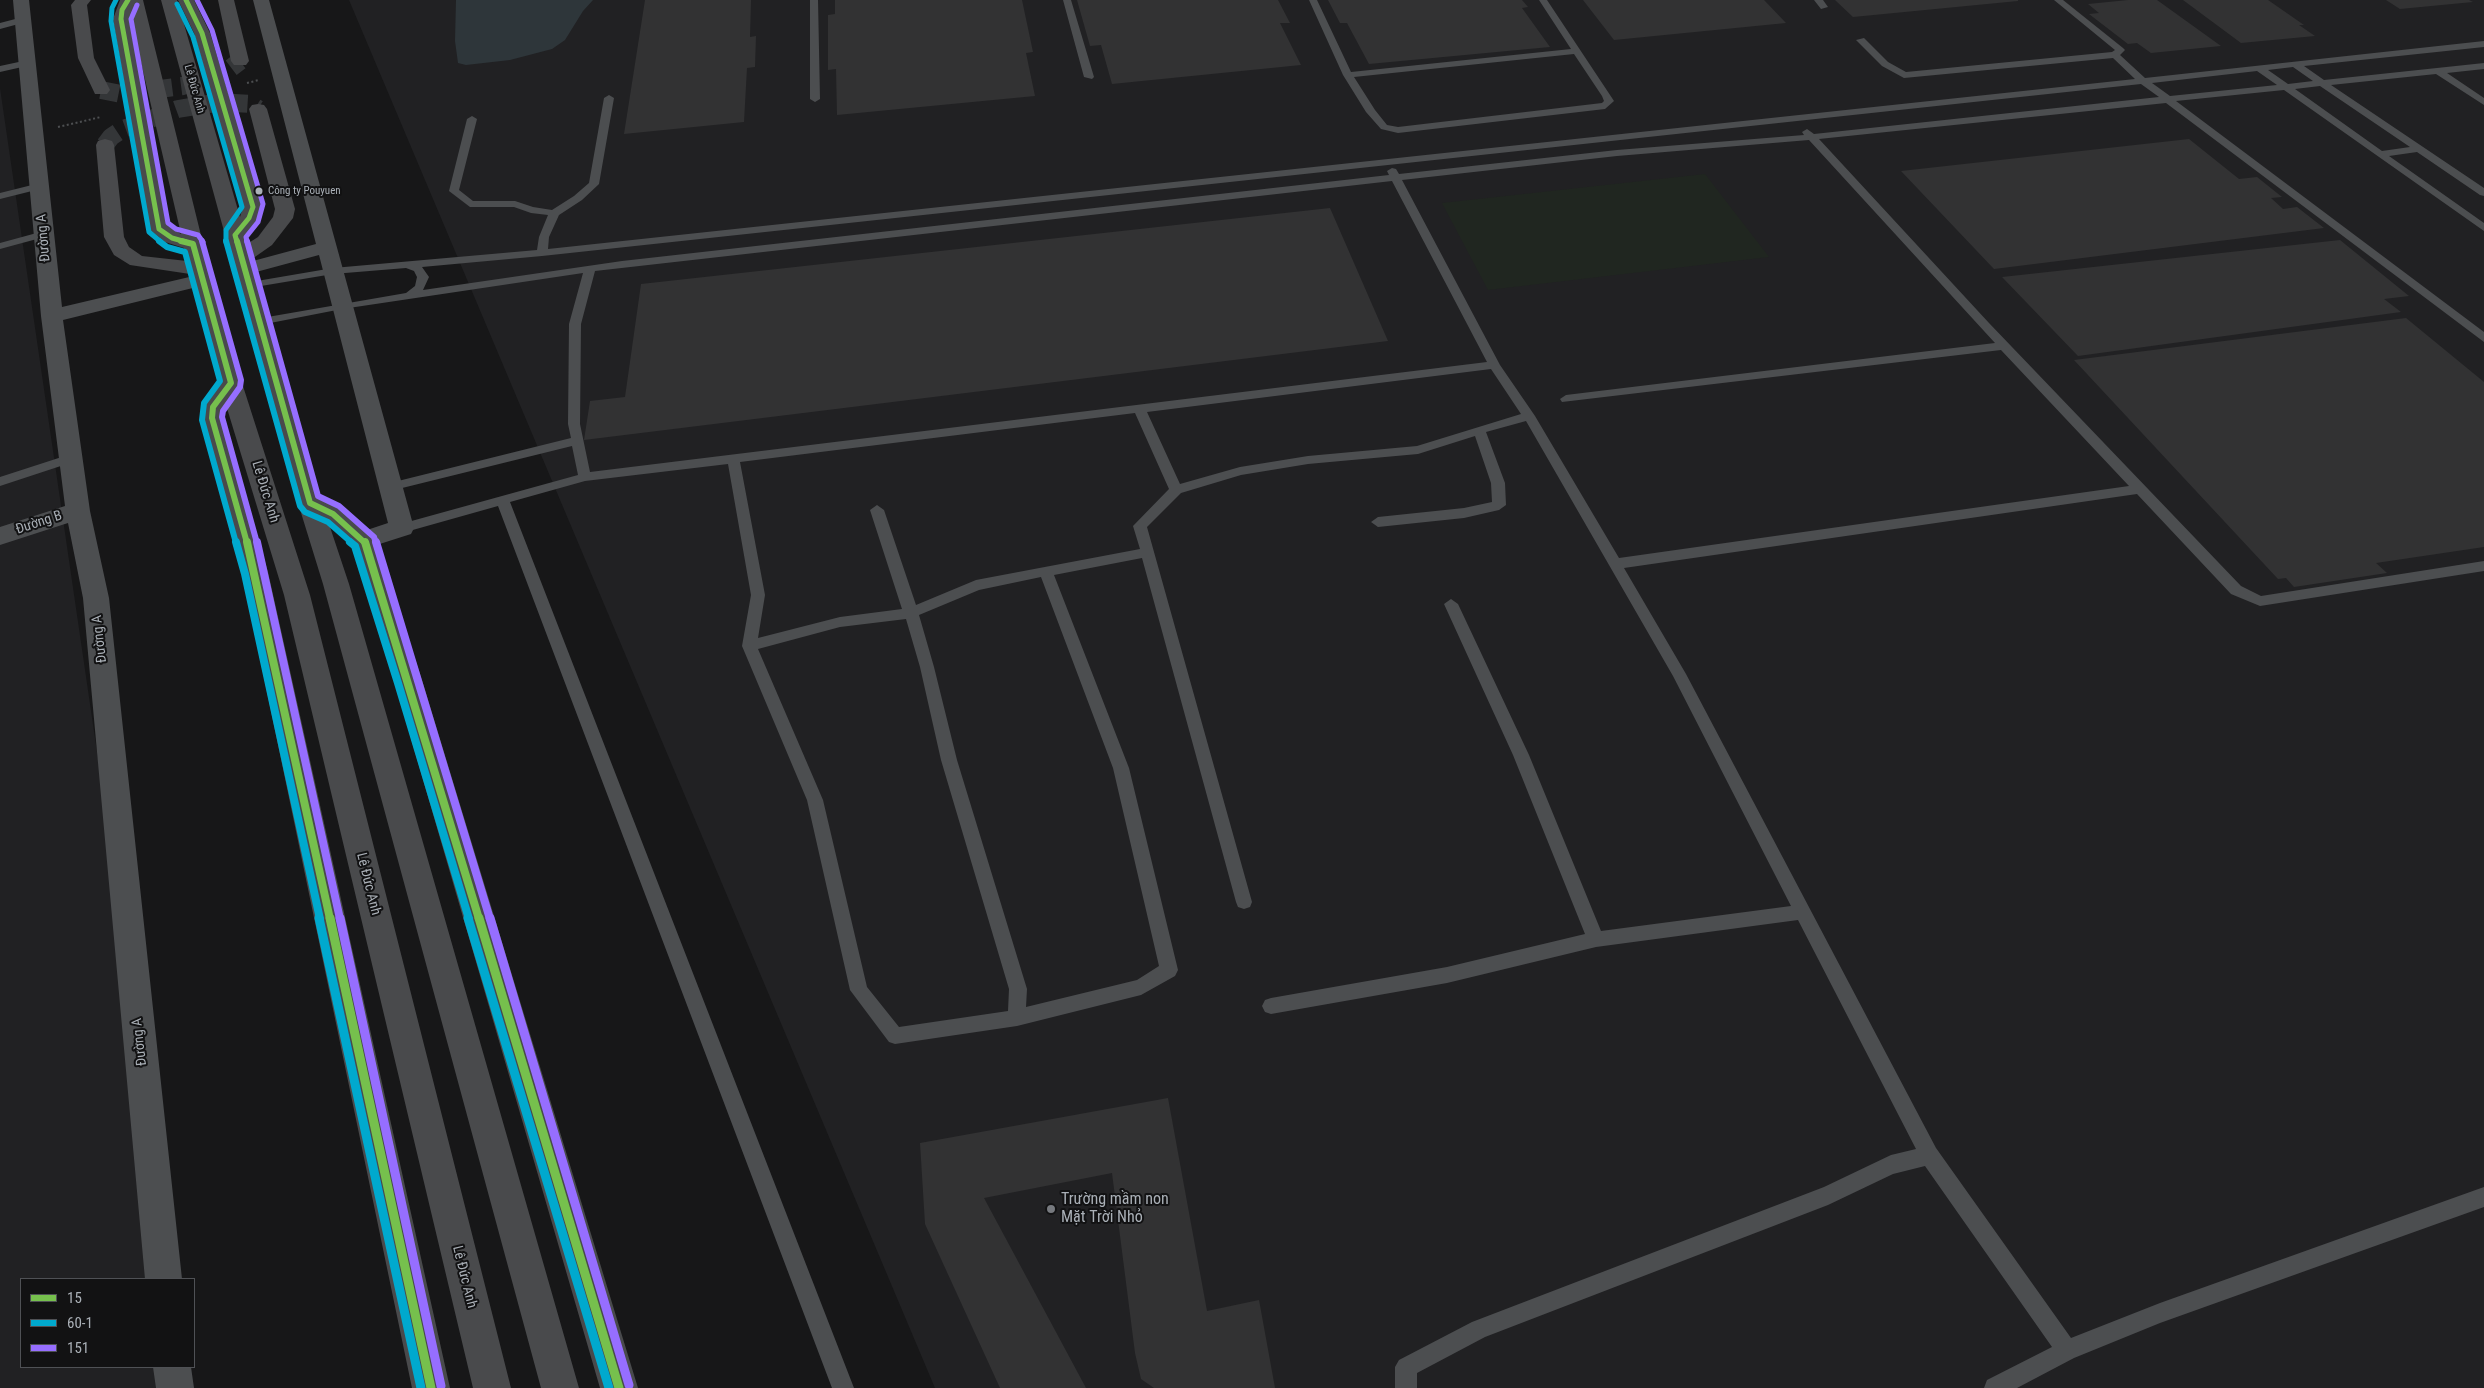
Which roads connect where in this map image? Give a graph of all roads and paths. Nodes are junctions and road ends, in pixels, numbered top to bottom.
1 (21, 0) edge
2 (83, 0) edge
3 (128, 0) edge
4 (134, 0) edge
5 (169, 0) edge
6 (186, 0) edge
7 (226, 0) edge
8 (261, 0) edge
9 (814, 0) edge
10 (1067, 0) edge
11 (1313, 0) edge
12 (1543, 0) edge
13 (2058, 0) edge
14 (23, 20) junction
15 (0, 26) edge
16 (1861, 40) dead end
17 (2484, 44) edge
18 (1578, 51) junction
19 (2114, 55) junction
20 (240, 60) dead end
21 (28, 64) junction
22 (2294, 64) junction
23 (2484, 66) edge
24 (2259, 68) junction
25 (0, 69) edge
26 (2438, 71) junction
27 (1348, 75) junction
28 (1089, 77) dead end
29 (2142, 80) junction
30 (2323, 84) junction
31 (2287, 87) junction
32 (101, 90) dead end
33 (609, 98) dead end
34 (815, 99) dead end
35 (2482, 99) edge
36 (2169, 100) junction
37 (258, 108) dead end
38 (101, 117) dead end
39 (472, 118) dead end
40 (1792, 119) junction
41 (35, 132) junction
42 (1812, 137) junction
43 (105, 145) dead end
44 (2419, 149) junction
45 (2381, 154) junction
46 (1387, 162) junction
47 (1397, 177) junction
48 (40, 186) junction
49 (2484, 193) edge
50 (0, 196) edge
51 (1074, 196) junction
52 (1077, 213) junction
53 (554, 214) junction
54 (2484, 228) edge
55 (44, 234) junction
56 (235, 235) junction
57 (193, 244) junction
58 (0, 246) edge
59 (327, 247) junction
60 (542, 253) junction
61 (406, 264) junction
62 (590, 268) junction
63 (245, 270) junction
64 (333, 272) junction
65 (201, 275) junction
66 (409, 296) junction
67 (342, 306) junction
68 (52, 316) junction
69 (260, 321) junction
70 (2484, 338) edge
71 (2004, 346) junction
72 (1494, 366) junction
73 (231, 383) junction
74 (1566, 399) dead end
75 (1140, 411) junction
76 (1529, 416) junction
77 (1479, 430) junction
78 (577, 441) junction
79 (71, 458) junction
80 (733, 458) junction
81 (585, 477) junction
82 (0, 482) edge
83 (390, 486) junction
84 (2140, 489) junction
85 (1176, 490) junction
86 (503, 502) junction
87 (310, 503) junction
88 (78, 510) junction
89 (876, 510) dead end
90 (1378, 522) dead end
91 (402, 528) junction
92 (0, 536) edge
93 (364, 540) junction
94 (1147, 552) junction
95 (1615, 564) junction
96 (2484, 566) edge
97 (1046, 572) junction
98 (336, 584) junction
99 (1451, 604) dead end
100 (911, 613) junction
101 (749, 646) junction
102 (1244, 902) dead end
103 (1802, 912) junction
104 (1596, 939) junction
105 (1271, 1006) dead end
106 (1017, 1018) junction
107 (1929, 1155) junction
108 (2484, 1197) edge
109 (164, 1278) edge
110 (2067, 1350) junction
111 (172, 1368) edge
112 (174, 1388) edge
113 (431, 1388) edge
114 (492, 1388) edge
115 (560, 1388) edge
116 (619, 1388) edge
117 (843, 1388) edge
118 (1406, 1388) edge
119 (1995, 1388) edge

1 - 14 street, Đường A
2 - 32 highway
3 - 57 highway
4 - 57 highway, Lê Đức Anh
5 - 56 highway, Lê Đức Anh
6 - 56 highway, Lê Đức Anh
7 - 20 highway
8 - 59 street
9 - 34 lane
10 - 28 lane
11 - 27 lane
12 - 18 lane
13 - 19 lane
14 - 15 lane
14 - 21 street, Đường A
16 - 19 lane
17 - 22 lane
18 - 27 lane
18 - 27 lane
19 - 29 lane
21 - 25 lane
21 - 41 street, Đường A
22 - 24 lane
22 - 30 lane
23 - 26 lane
24 - 29 lane
24 - 31 lane
26 - 30 lane
26 - 35 lane
29 - 36 lane
29 - 40 lane
30 - 31 lane
30 - 44 lane
31 - 36 lane
31 - 45 lane
33 - 53 lane
36 - 42 lane
36 - 70 lane
37 - 63 highway
38 - 41 path
39 - 53 lane
40 - 42 lane
40 - 46 lane
41 - 48 street, Đường A
42 - 47 lane
42 - 71 lane
43 - 65 highway
44 - 45 lane
44 - 49 lane
45 - 54 lane
46 - 47 lane
46 - 51 lane
47 - 52 lane
47 - 72 lane
48 - 50 lane
48 - 55 street, Đường A
51 - 52 lane
51 - 60 lane
52 - 62 lane
53 - 60 lane
55 - 58 lane
55 - 68 street, Đường A
56 - 63 highway, Lê Đức Anh
57 - 65 highway, Lê Đức Anh
59 - 63 street
59 - 64 street
60 - 61 lane
61 - 64 lane
61 - 66 lane
62 - 66 lane
62 - 78 lane
63 - 64 lane
63 - 69 highway, Lê Đức Anh
64 - 67 street
65 - 68 street
65 - 73 highway, Lê Đức Anh
66 - 67 lane
67 - 69 lane
67 - 83 street
68 - 79 street, Đường A
69 - 87 highway, Lê Đức Anh
71 - 74 lane
71 - 84 lane
72 - 75 lane
72 - 76 lane
73 - 113 highway
73 - 114 highway, Lê Đức Anh
75 - 80 lane
75 - 85 lane
76 - 77 lane
76 - 95 lane
77 - 85 lane
77 - 90 lane
78 - 81 lane
78 - 83 lane
79 - 82 lane
79 - 88 street, Đường A
80 - 81 lane
80 - 101 lane
81 - 86 lane
83 - 91 street
84 - 95 lane
84 - 96 lane
85 - 94 lane
86 - 91 lane
86 - 117 lane
87 - 93 highway
87 - 98 highway, Lê Đức Anh
88 - 92 street, Đường B
88 - 109 street, Đường A
89 - 100 lane
91 - 93 street
93 - 98 highway
93 - 116 highway
94 - 97 lane
94 - 102 lane
95 - 103 lane
97 - 100 lane
97 - 106 lane
98 - 115 highway, Lê Đức Anh
99 - 104 lane
100 - 101 lane
100 - 106 lane
101 - 106 lane
103 - 104 lane
103 - 107 lane
104 - 105 lane
107 - 110 lane
107 - 118 lane
108 - 110 lane
110 - 119 lane
111 - 112 street

